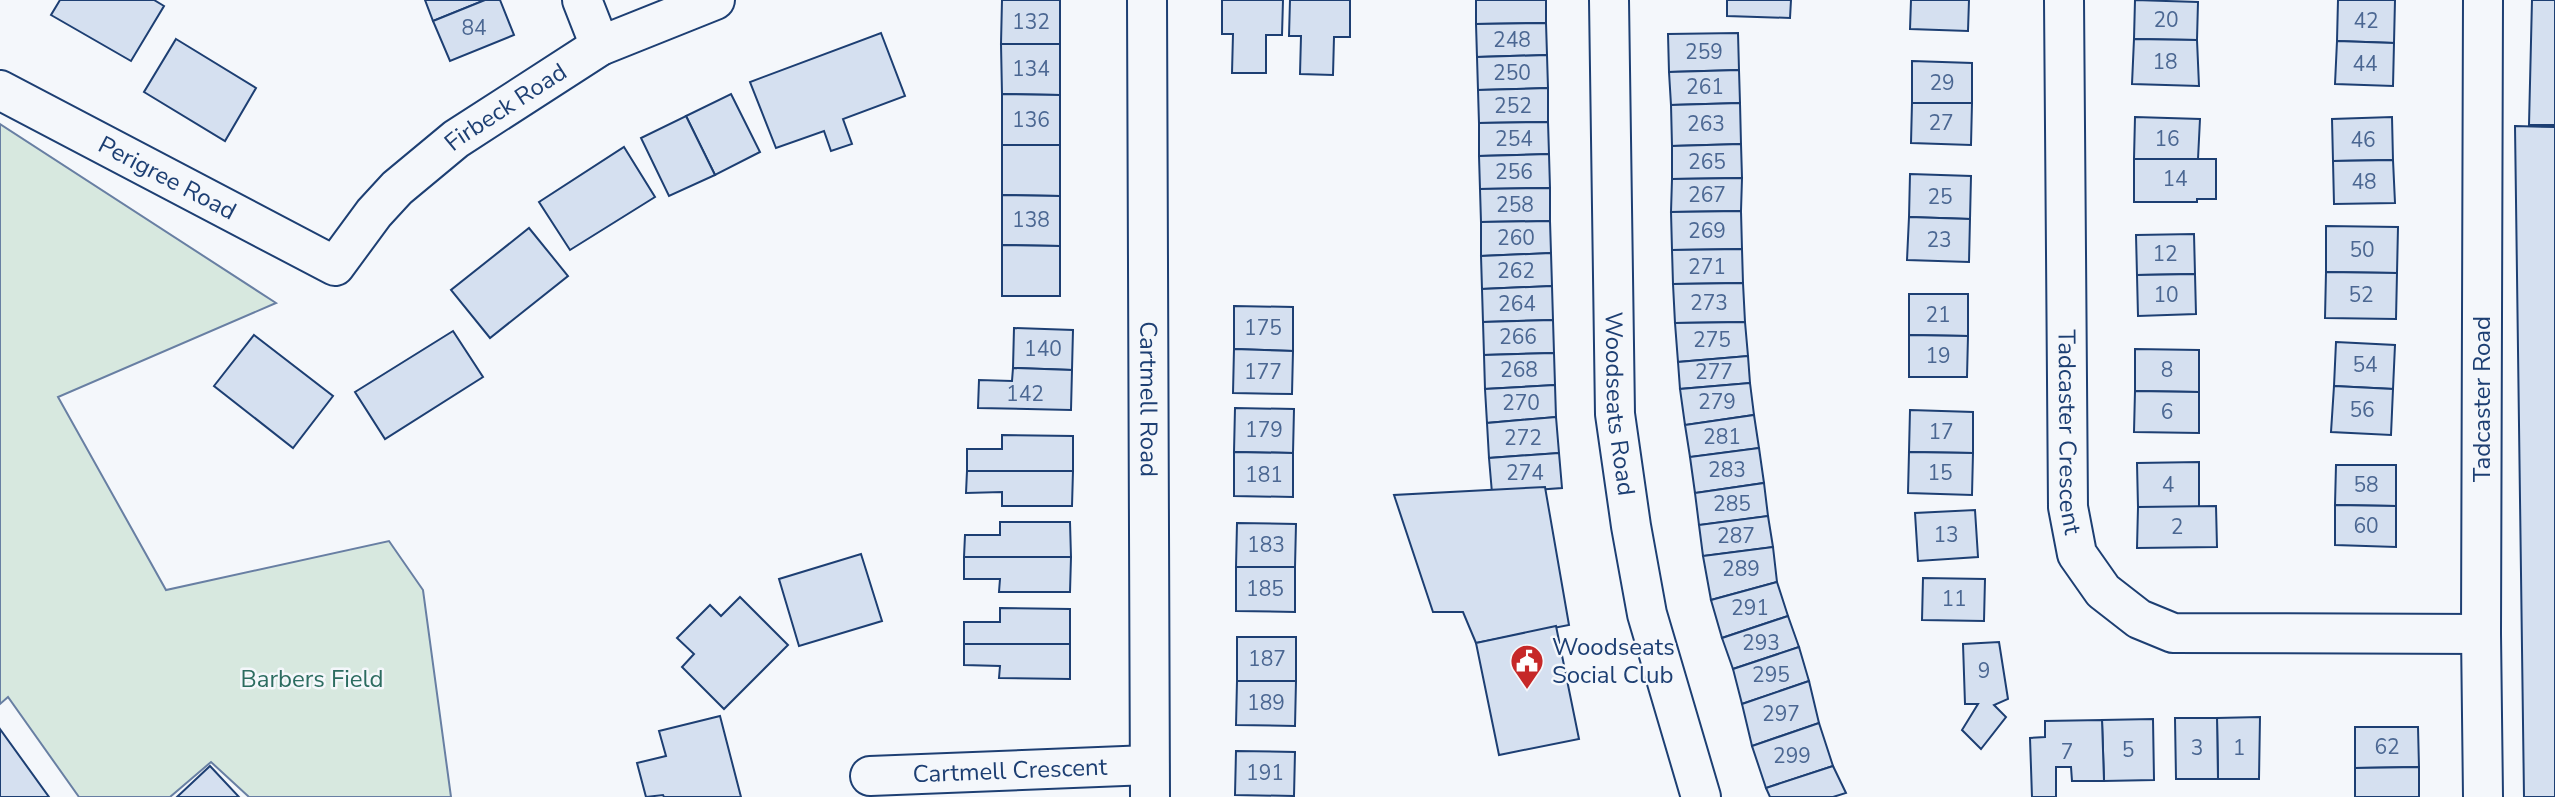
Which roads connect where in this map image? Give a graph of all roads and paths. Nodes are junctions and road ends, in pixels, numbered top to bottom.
1 (582, 0) edge
2 (715, 0) edge
3 (1147, 0) edge
4 (1609, 0) edge
5 (2064, 0) edge
6 (2483, 0) edge
7 (600, 46) junction
8 (0, 90) edge
9 (335, 266) joint
10 (2481, 634) junction
11 (870, 776) dead end
12 (1150, 781) edge
13 (1701, 797) edge
14 (2483, 797) edge

1 - 7 street
2 - 7 street, Firbeck Road
3 - 12 street, Cartmell Road
4 - 13 street, Woodseats Road
5 - 10 street, Tadcaster Crescent
6 - 10 street, Tadcaster Road
7 - 9 street, Firbeck Road
8 - 9 street, Perigree Road
10 - 14 street, Tadcaster Road
11 - 12 street, Cartmell Crescent

